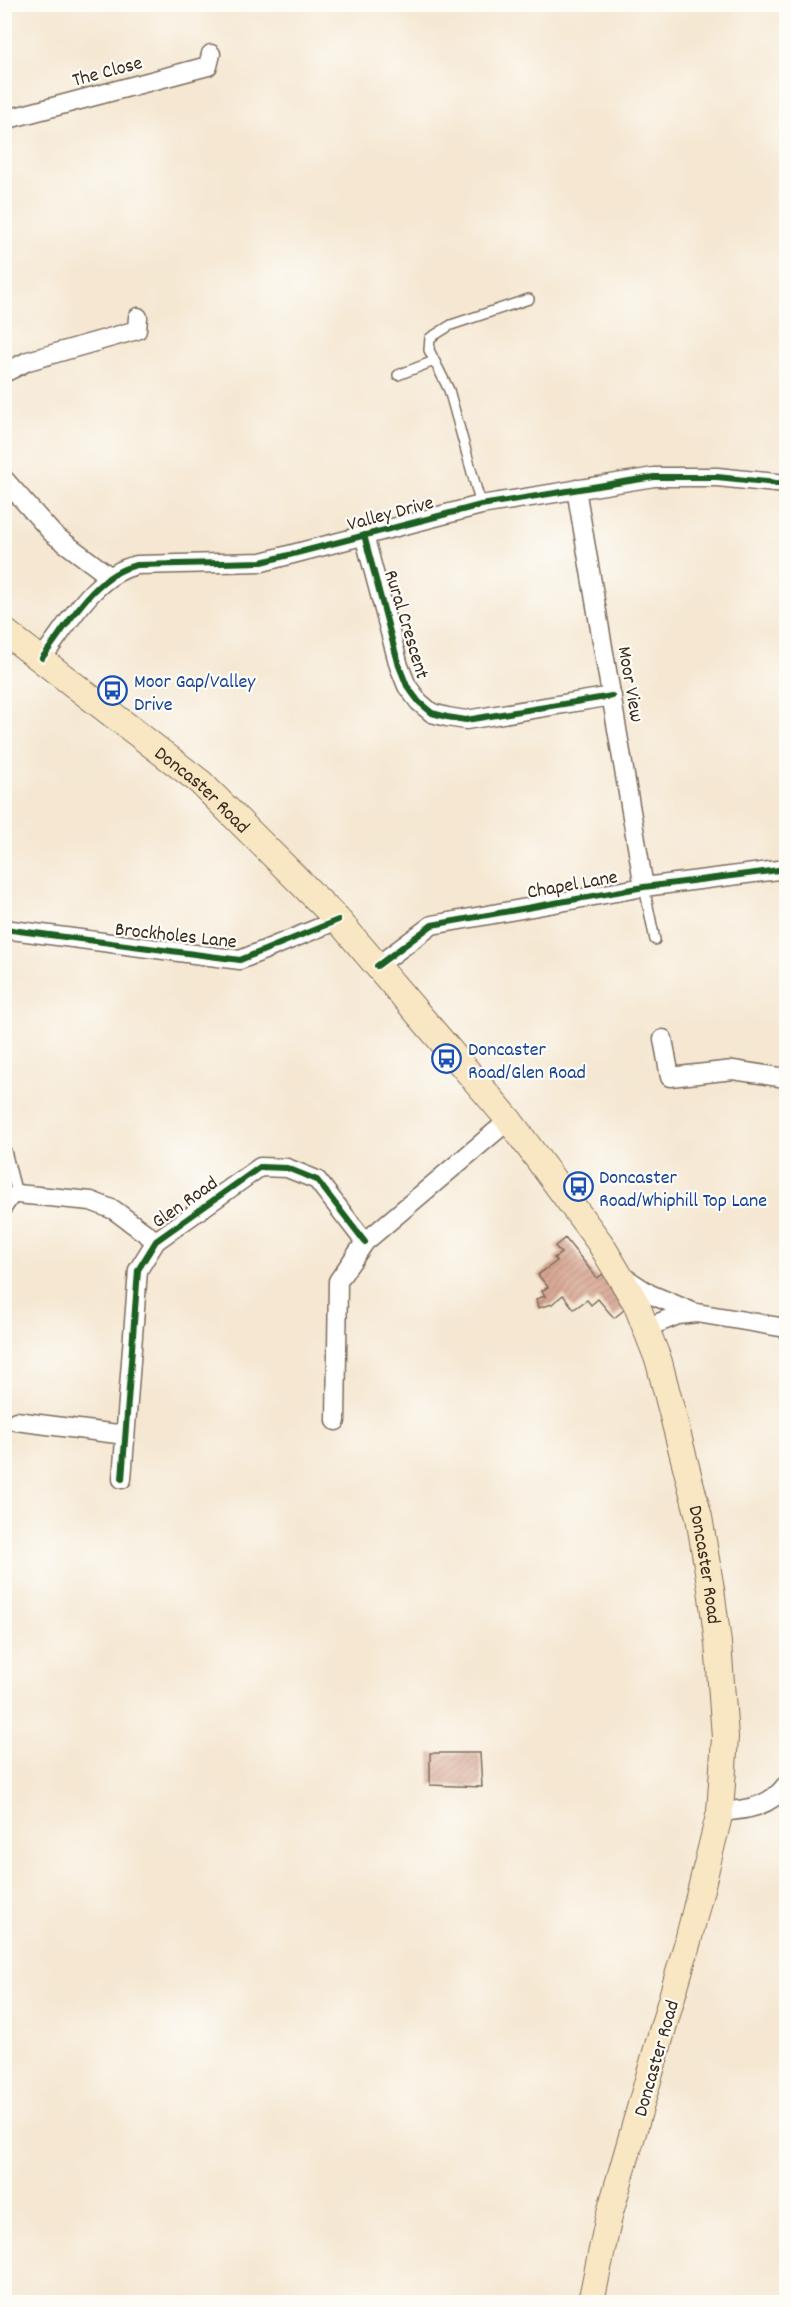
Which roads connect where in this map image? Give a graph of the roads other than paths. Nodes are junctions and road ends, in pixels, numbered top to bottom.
1 (211, 65) dead end
2 (4, 120) edge
3 (529, 299) dead end
4 (140, 329) dead end
5 (434, 361) junction
6 (4, 373) edge
7 (398, 375) dead end
8 (4, 479) edge
9 (786, 484) edge
10 (576, 489) junction
11 (481, 505) junction
12 (364, 535) junction
13 (109, 576) junction
14 (4, 631) edge
15 (42, 658) junction
16 (612, 696) junction
17 (786, 868) edge
18 (644, 887) junction
19 (338, 920) junction
20 (4, 929) edge
21 (655, 940) dead end
22 (377, 966) junction
23 (663, 1039) dead end
24 (786, 1079) edge
25 (508, 1120) junction
26 (6, 1150) edge
27 (17, 1194) junction
28 (4, 1212) edge
29 (156, 1241) junction
30 (365, 1242) junction
31 (620, 1274) junction
32 (695, 1313) junction
33 (785, 1322) edge
34 (646, 1328) junction
35 (16, 1421) dead end
36 (336, 1421) dead end
37 (125, 1435) junction
38 (122, 1479) dead end
39 (786, 1785) edge
40 (720, 1812) junction
41 (591, 2302) edge

1 - 2 street, The Close
3 - 5 lane
4 - 6 street
5 - 7 lane
5 - 11 lane
8 - 13 street
9 - 10 street, Valley Drive
10 - 11 street, Valley Drive
10 - 16 street, Moor View
11 - 12 street, Valley Drive
12 - 13 street, Valley Drive
12 - 16 street, Rural Crescent
13 - 15 street, Valley Drive
14 - 15 main road, Doncaster Road
15 - 19 main road, Doncaster Road
16 - 18 street, Moor View
17 - 18 street, Chapel Lane
18 - 21 lane
18 - 22 street, Chapel Lane
19 - 20 street, Brockholes Lane
19 - 22 main road, Doncaster Road
22 - 25 main road, Doncaster Road
23 - 24 street
25 - 30 street
25 - 31 main road, Doncaster Road
26 - 27 lane
27 - 28 lane
27 - 29 street
29 - 30 street, Glen Road
29 - 37 street, Glen Road
30 - 36 street
31 - 32 street
31 - 34 main road, Doncaster Road
32 - 33 street
32 - 34 street
34 - 40 main road, Doncaster Road
35 - 37 street
37 - 38 street, Glen Road
39 - 40 street
40 - 41 main road, Doncaster Road

